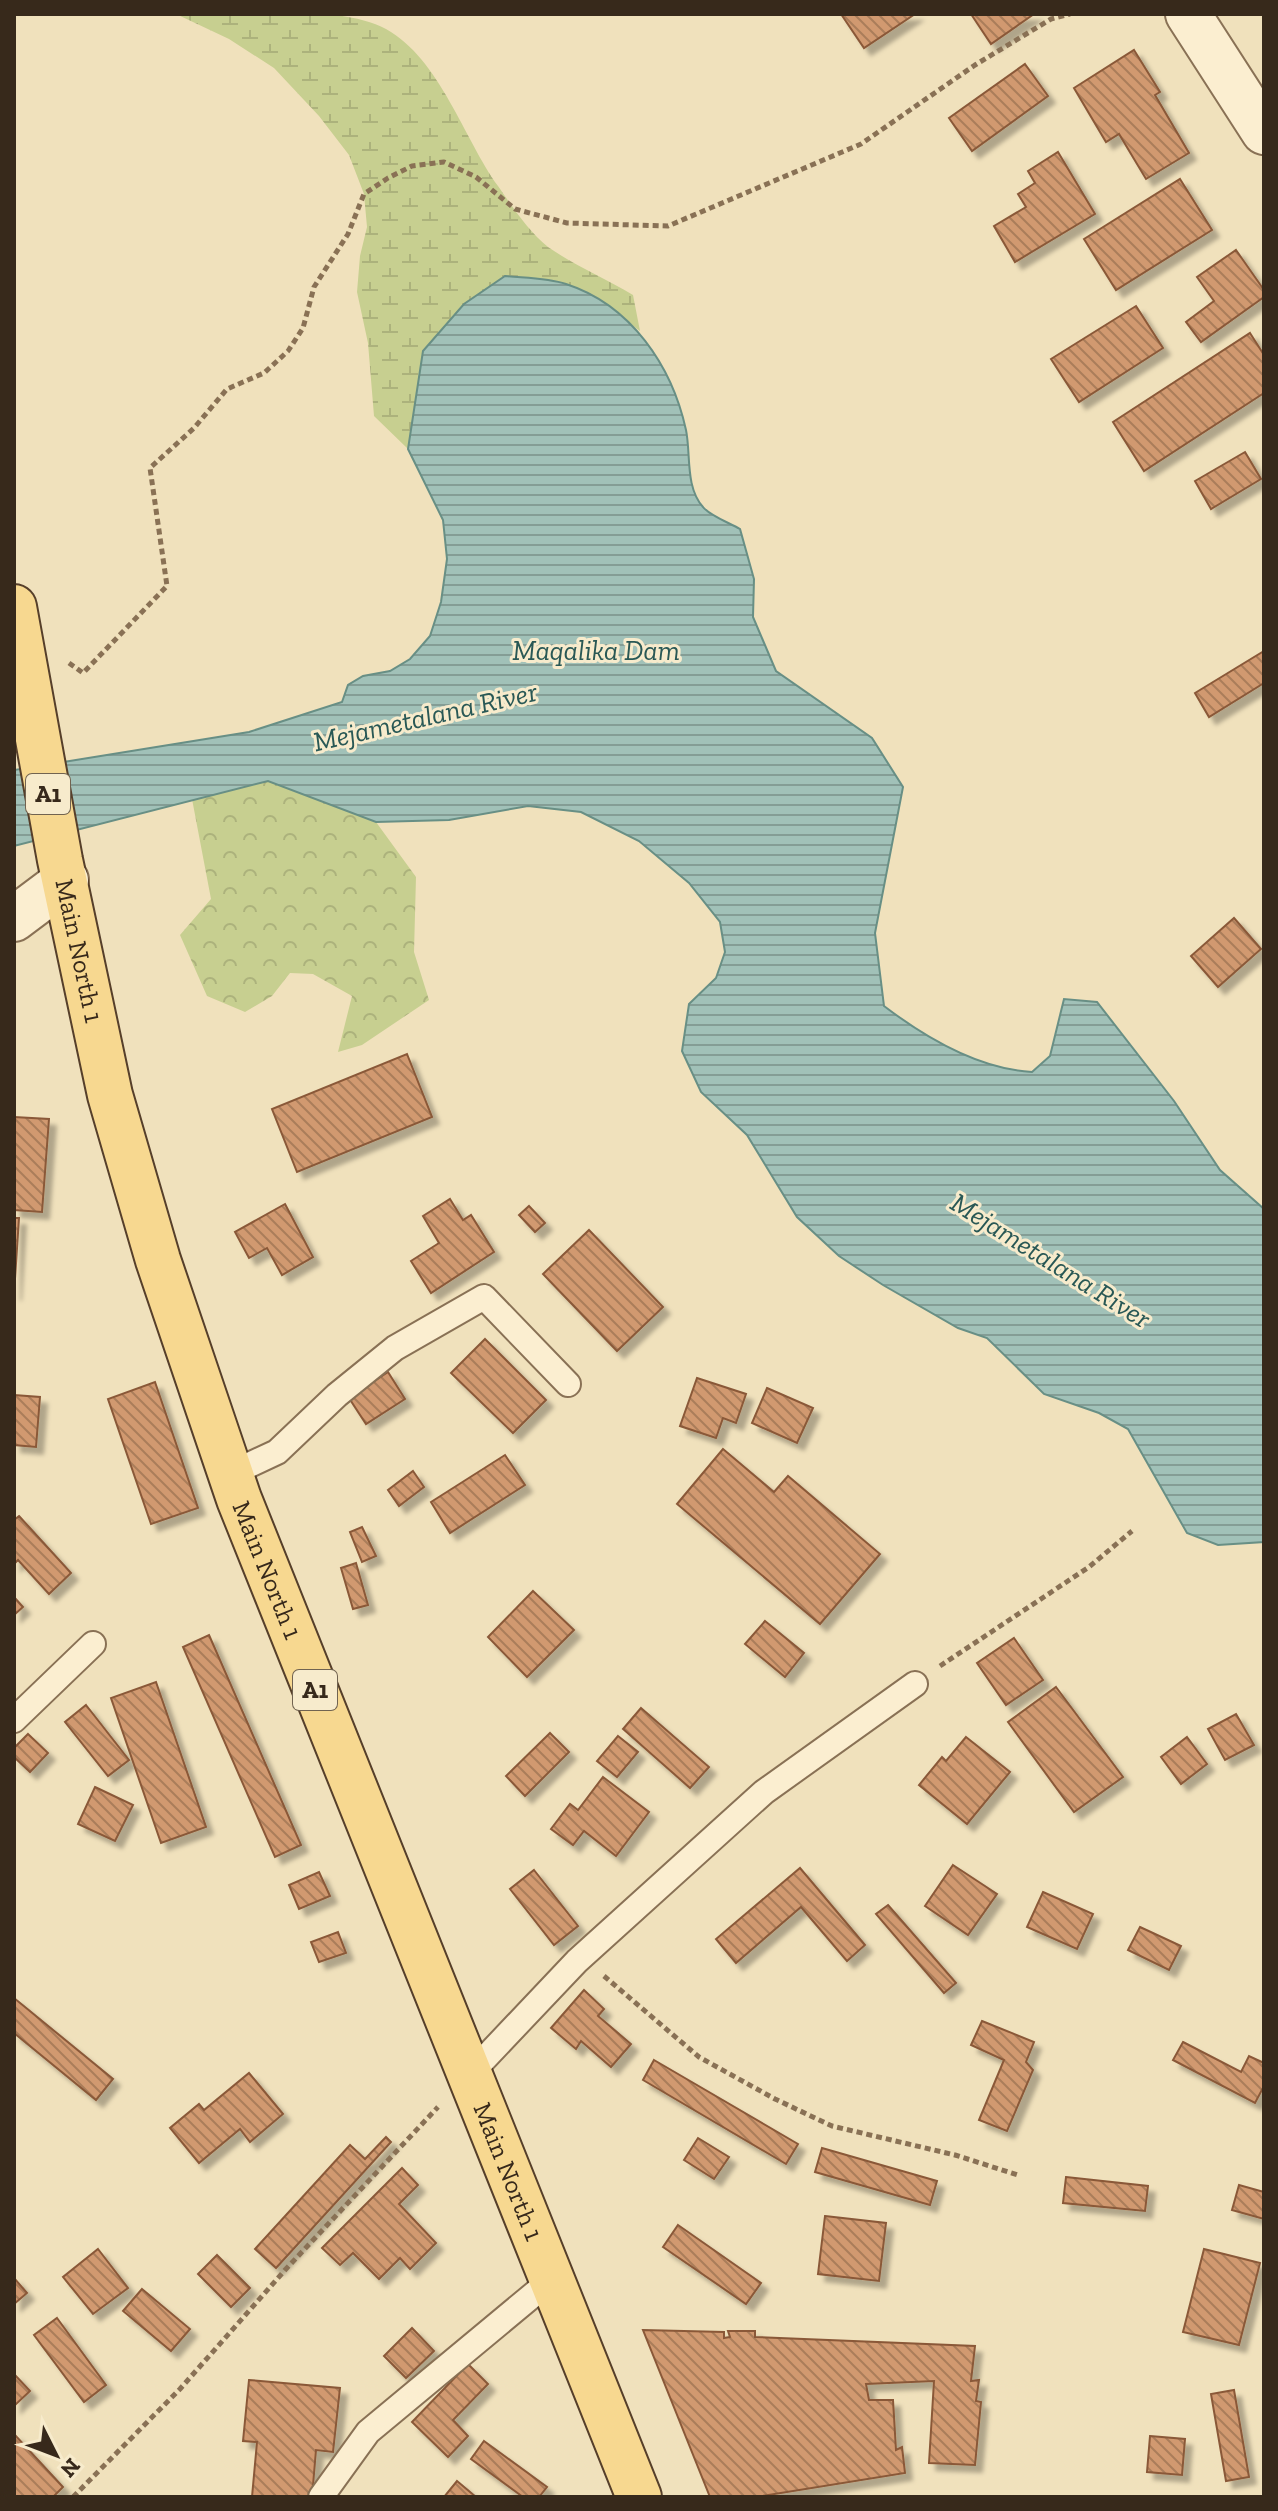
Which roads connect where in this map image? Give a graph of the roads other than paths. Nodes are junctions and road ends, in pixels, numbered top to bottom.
1 (1188, 14) edge
2 (1264, 132) edge
3 (16, 622) edge
4 (63, 870) junction
5 (14, 919) edge
6 (568, 1384) dead end
7 (230, 1474) junction
8 (93, 1644) dead end
9 (915, 1684) road end
10 (14, 1720) edge
11 (469, 2075) junction
12 (551, 2280) junction
13 (321, 2497) edge
14 (639, 2497) edge

1 - 2 street
3 - 4 main road, Main North 1 / A1
4 - 5 street
4 - 7 main road, Main North 1 / A1
6 - 7 lane
7 - 11 main road, Main North 1 / A1
8 - 10 lane
9 - 11 lane
11 - 12 main road, Main North 1 / A1
12 - 13 lane
12 - 14 main road, Main North 1 / A1

